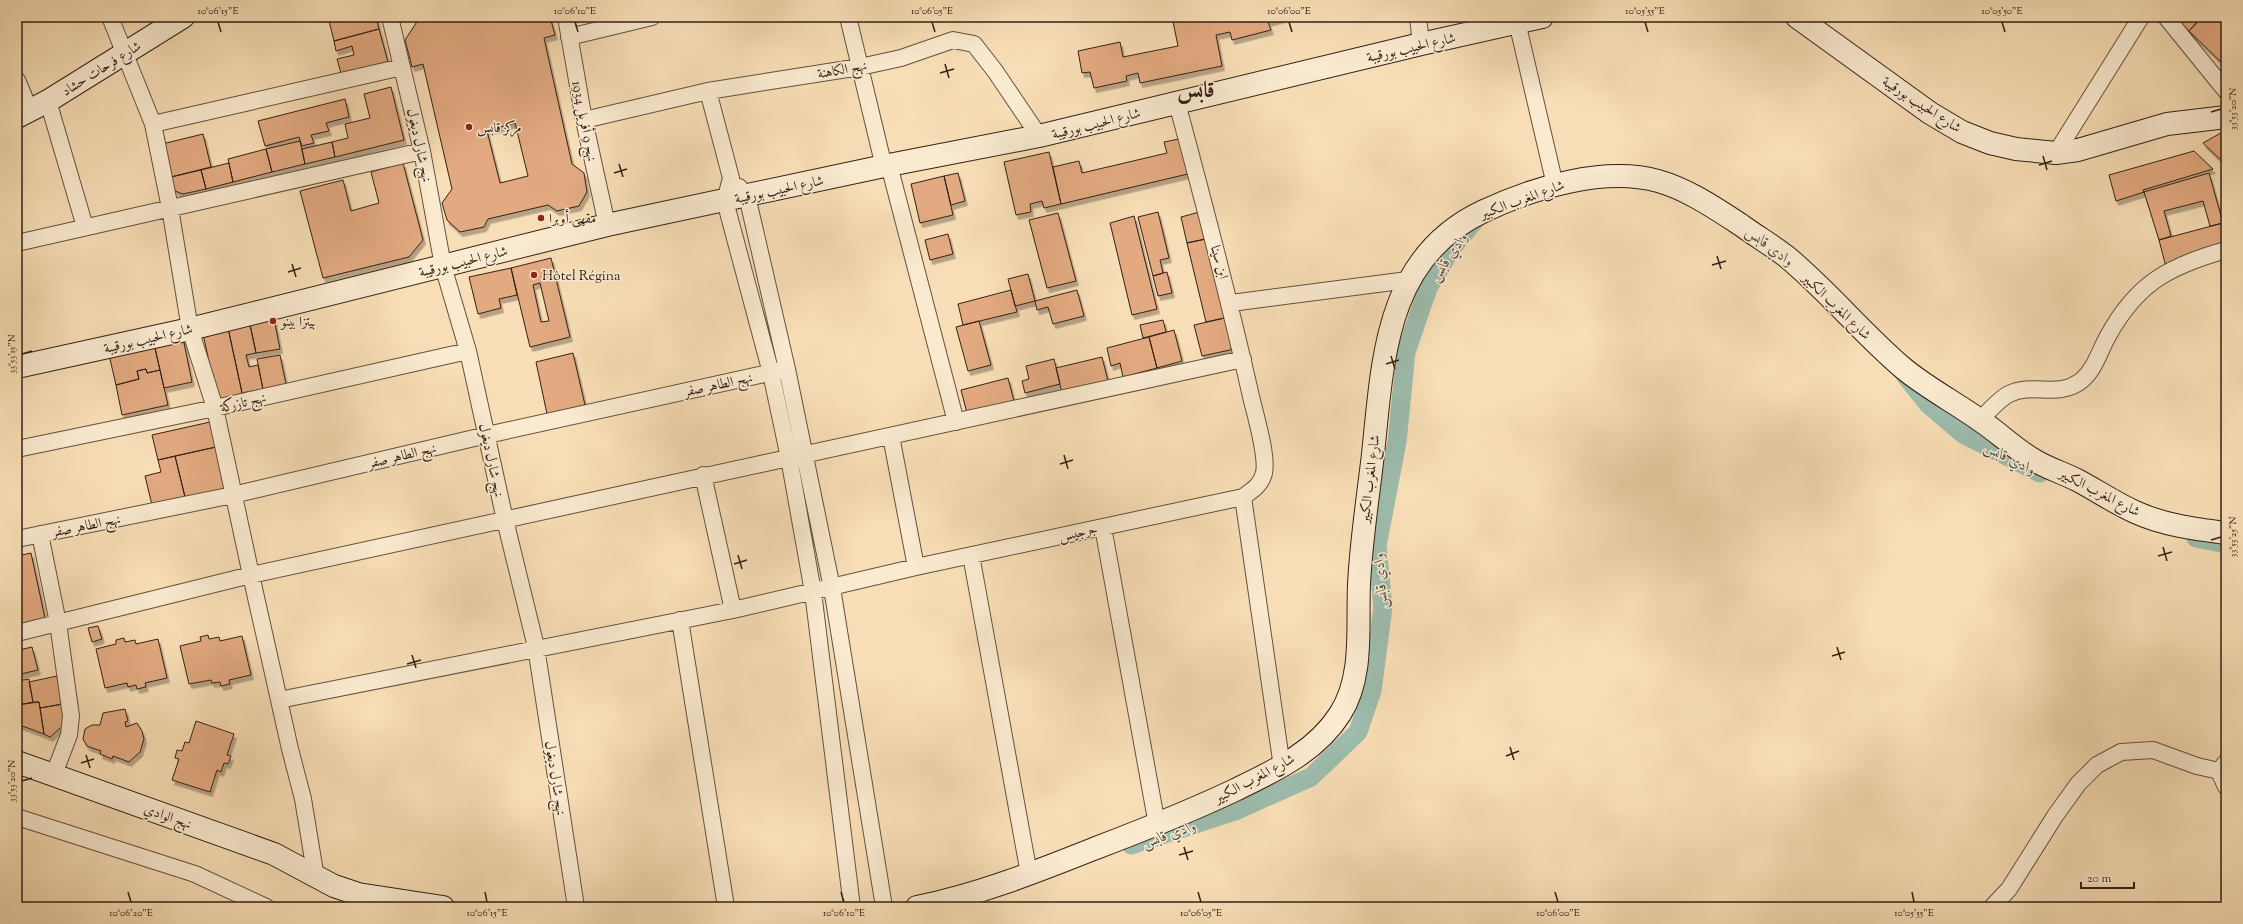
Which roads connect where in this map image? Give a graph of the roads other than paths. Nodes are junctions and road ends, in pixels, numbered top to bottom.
1 (110, 17) edge
2 (183, 17) edge
3 (390, 17) edge
4 (566, 17) edge
5 (652, 17) edge
6 (848, 17) edge
7 (1418, 17) edge
8 (1542, 17) edge
9 (1797, 17) edge
10 (2141, 17) edge
11 (2166, 17) edge
12 (1517, 22) junction
13 (569, 37) junction
14 (1421, 44) junction
15 (124, 54) junction
16 (402, 67) junction
17 (860, 67) junction
18 (17, 80) edge
19 (708, 91) junction
20 (2226, 91) edge
21 (1177, 103) junction
22 (32, 109) edge
23 (2226, 117) edge
24 (584, 120) junction
25 (153, 124) junction
26 (1039, 136) junction
27 (422, 151) junction
28 (2056, 153) junction
29 (886, 166) junction
30 (731, 178) junction
31 (1555, 185) junction
32 (747, 196) junction
33 (725, 200) junction
34 (170, 208) junction
35 (607, 225) junction
36 (85, 227) junction
37 (17, 243) edge
38 (2226, 250) edge
39 (443, 266) junction
40 (1408, 280) junction
41 (1231, 304) junction
42 (190, 329) junction
43 (468, 351) junction
44 (1243, 359) junction
45 (17, 367) edge
46 (787, 369) junction
47 (771, 373) junction
48 (215, 408) junction
49 (1980, 420) junction
50 (956, 422) junction
51 (1257, 423) joint
52 (487, 435) junction
53 (891, 436) junction
54 (17, 449) edge
55 (797, 456) junction
56 (704, 475) junction
57 (233, 495) junction
58 (1243, 497) junction
59 (505, 520) junction
60 (1103, 527) junction
61 (2226, 533) edge
62 (40, 534) junction
63 (17, 539) edge
64 (971, 555) junction
65 (916, 567) junction
66 (251, 575) junction
67 (832, 588) junction
68 (813, 592) junction
69 (733, 610) junction
70 (680, 620) junction
71 (58, 623) junction
72 (17, 633) edge
73 (536, 648) junction
74 (279, 700) junction
75 (17, 762) edge
76 (2222, 766) edge
77 (1282, 767) junction
78 (54, 774) junction
79 (2226, 787) edge
80 (17, 817) edge
81 (1157, 825) junction
82 (1029, 874) junction
83 (316, 878) junction
84 (357, 900) edge
85 (266, 907) edge
86 (443, 907) edge
87 (576, 907) edge
88 (726, 907) edge
89 (852, 907) edge
90 (884, 907) edge
91 (917, 907) edge
92 (1992, 907) edge

1 - 15 street
2 - 15 street, شارع فرحات حشاد
3 - 16 street, نهج شارل ديغول
4 - 13 street, نهج 9 أفريل 1934
5 - 13 street
6 - 17 street
7 - 14 street
8 - 12 street, شارع الحبيب بورقيبة
9 - 28 street, شارع الحبيب بورقيبة
10 - 28 street
11 - 20 street
12 - 14 street, شارع الحبيب بورقيبة
12 - 31 street
13 - 24 street, نهج 9 أفريل 1934
14 - 21 street, شارع الحبيب بورقيبة
15 - 22 street, شارع فرحات حشاد
15 - 25 street
16 - 25 street
16 - 27 street, نهج شارل ديغول
17 - 19 street, نهج الكاهنة
17 - 26 street, نهج الكاهنة
17 - 29 street
18 - 22 street
19 - 24 street, نهج الكاهنة
19 - 30 street
21 - 26 street, شارع الحبيب بورقيبة
21 - 41 street, ابن سينا
22 - 36 street
23 - 28 street, شارع الحبيب بورقيبة
24 - 35 street, نهج 9 أفريل 1934
25 - 34 street
26 - 29 street, شارع الحبيب بورقيبة
27 - 34 street
27 - 39 street, نهج شارل ديغول
29 - 32 street, شارع الحبيب بورقيبة
29 - 50 street
30 - 32 street
30 - 33 street
31 - 40 street, شارع المغرب الكبير
31 - 49 street, شارع المغرب الكبير
32 - 33 street, شارع الحبيب بورقيبة
32 - 46 street
33 - 35 street, شارع الحبيب بورقيبة
33 - 47 street
34 - 36 street
34 - 42 street
35 - 39 street, شارع الحبيب بورقيبة
36 - 37 street
38 - 49 street
39 - 42 street, شارع الحبيب بورقيبة
39 - 43 street, نهج شارل ديغول
40 - 41 street
40 - 77 street, شارع المغرب الكبير
41 - 44 street, ابن سينا
42 - 45 street, شارع الحبيب بورقيبة
42 - 48 street
43 - 48 street, نهج تازركة
43 - 52 street, نهج شارل ديغول
44 - 50 street
44 - 51 street, ابن سينا
46 - 47 street, نهج الطاهر صفر
46 - 55 street
47 - 52 street, نهج الطاهر صفر
47 - 55 street
48 - 54 street, نهج تازركة
48 - 57 street
49 - 61 street, شارع المغرب الكبير
50 - 53 street
51 - 58 street, جرجيس
52 - 57 street, نهج الطاهر صفر
52 - 59 street, نهج شارل ديغول
53 - 55 street
53 - 65 street
55 - 56 street
55 - 67 street
55 - 68 street
56 - 59 street
56 - 69 street
57 - 62 street, نهج الطاهر صفر
57 - 66 street
58 - 60 street, جرجيس
58 - 77 street
59 - 66 street
59 - 73 street, نهج شارل ديغول
60 - 64 street, جرجيس
60 - 81 street
62 - 63 street, نهج الطاهر صفر
62 - 71 street
64 - 65 street, جرجيس
64 - 82 street
65 - 67 street, جرجيس
66 - 71 street
66 - 74 street
67 - 68 street, جرجيس
67 - 90 street
68 - 69 street, جرجيس
68 - 89 street
69 - 70 street, جرجيس
70 - 73 street, جرجيس
70 - 88 street
71 - 72 street
71 - 78 street
73 - 74 street, جرجيس
73 - 87 street, نهج شارل ديغول
74 - 83 street
75 - 78 street, نهج الوادي
76 - 79 street
76 - 92 street
77 - 81 street, شارع المغرب الكبير
78 - 83 street, نهج الوادي
80 - 85 street
81 - 82 street, شارع المغرب الكبير
82 - 91 street, شارع المغرب الكبير
83 - 84 street
84 - 86 street

